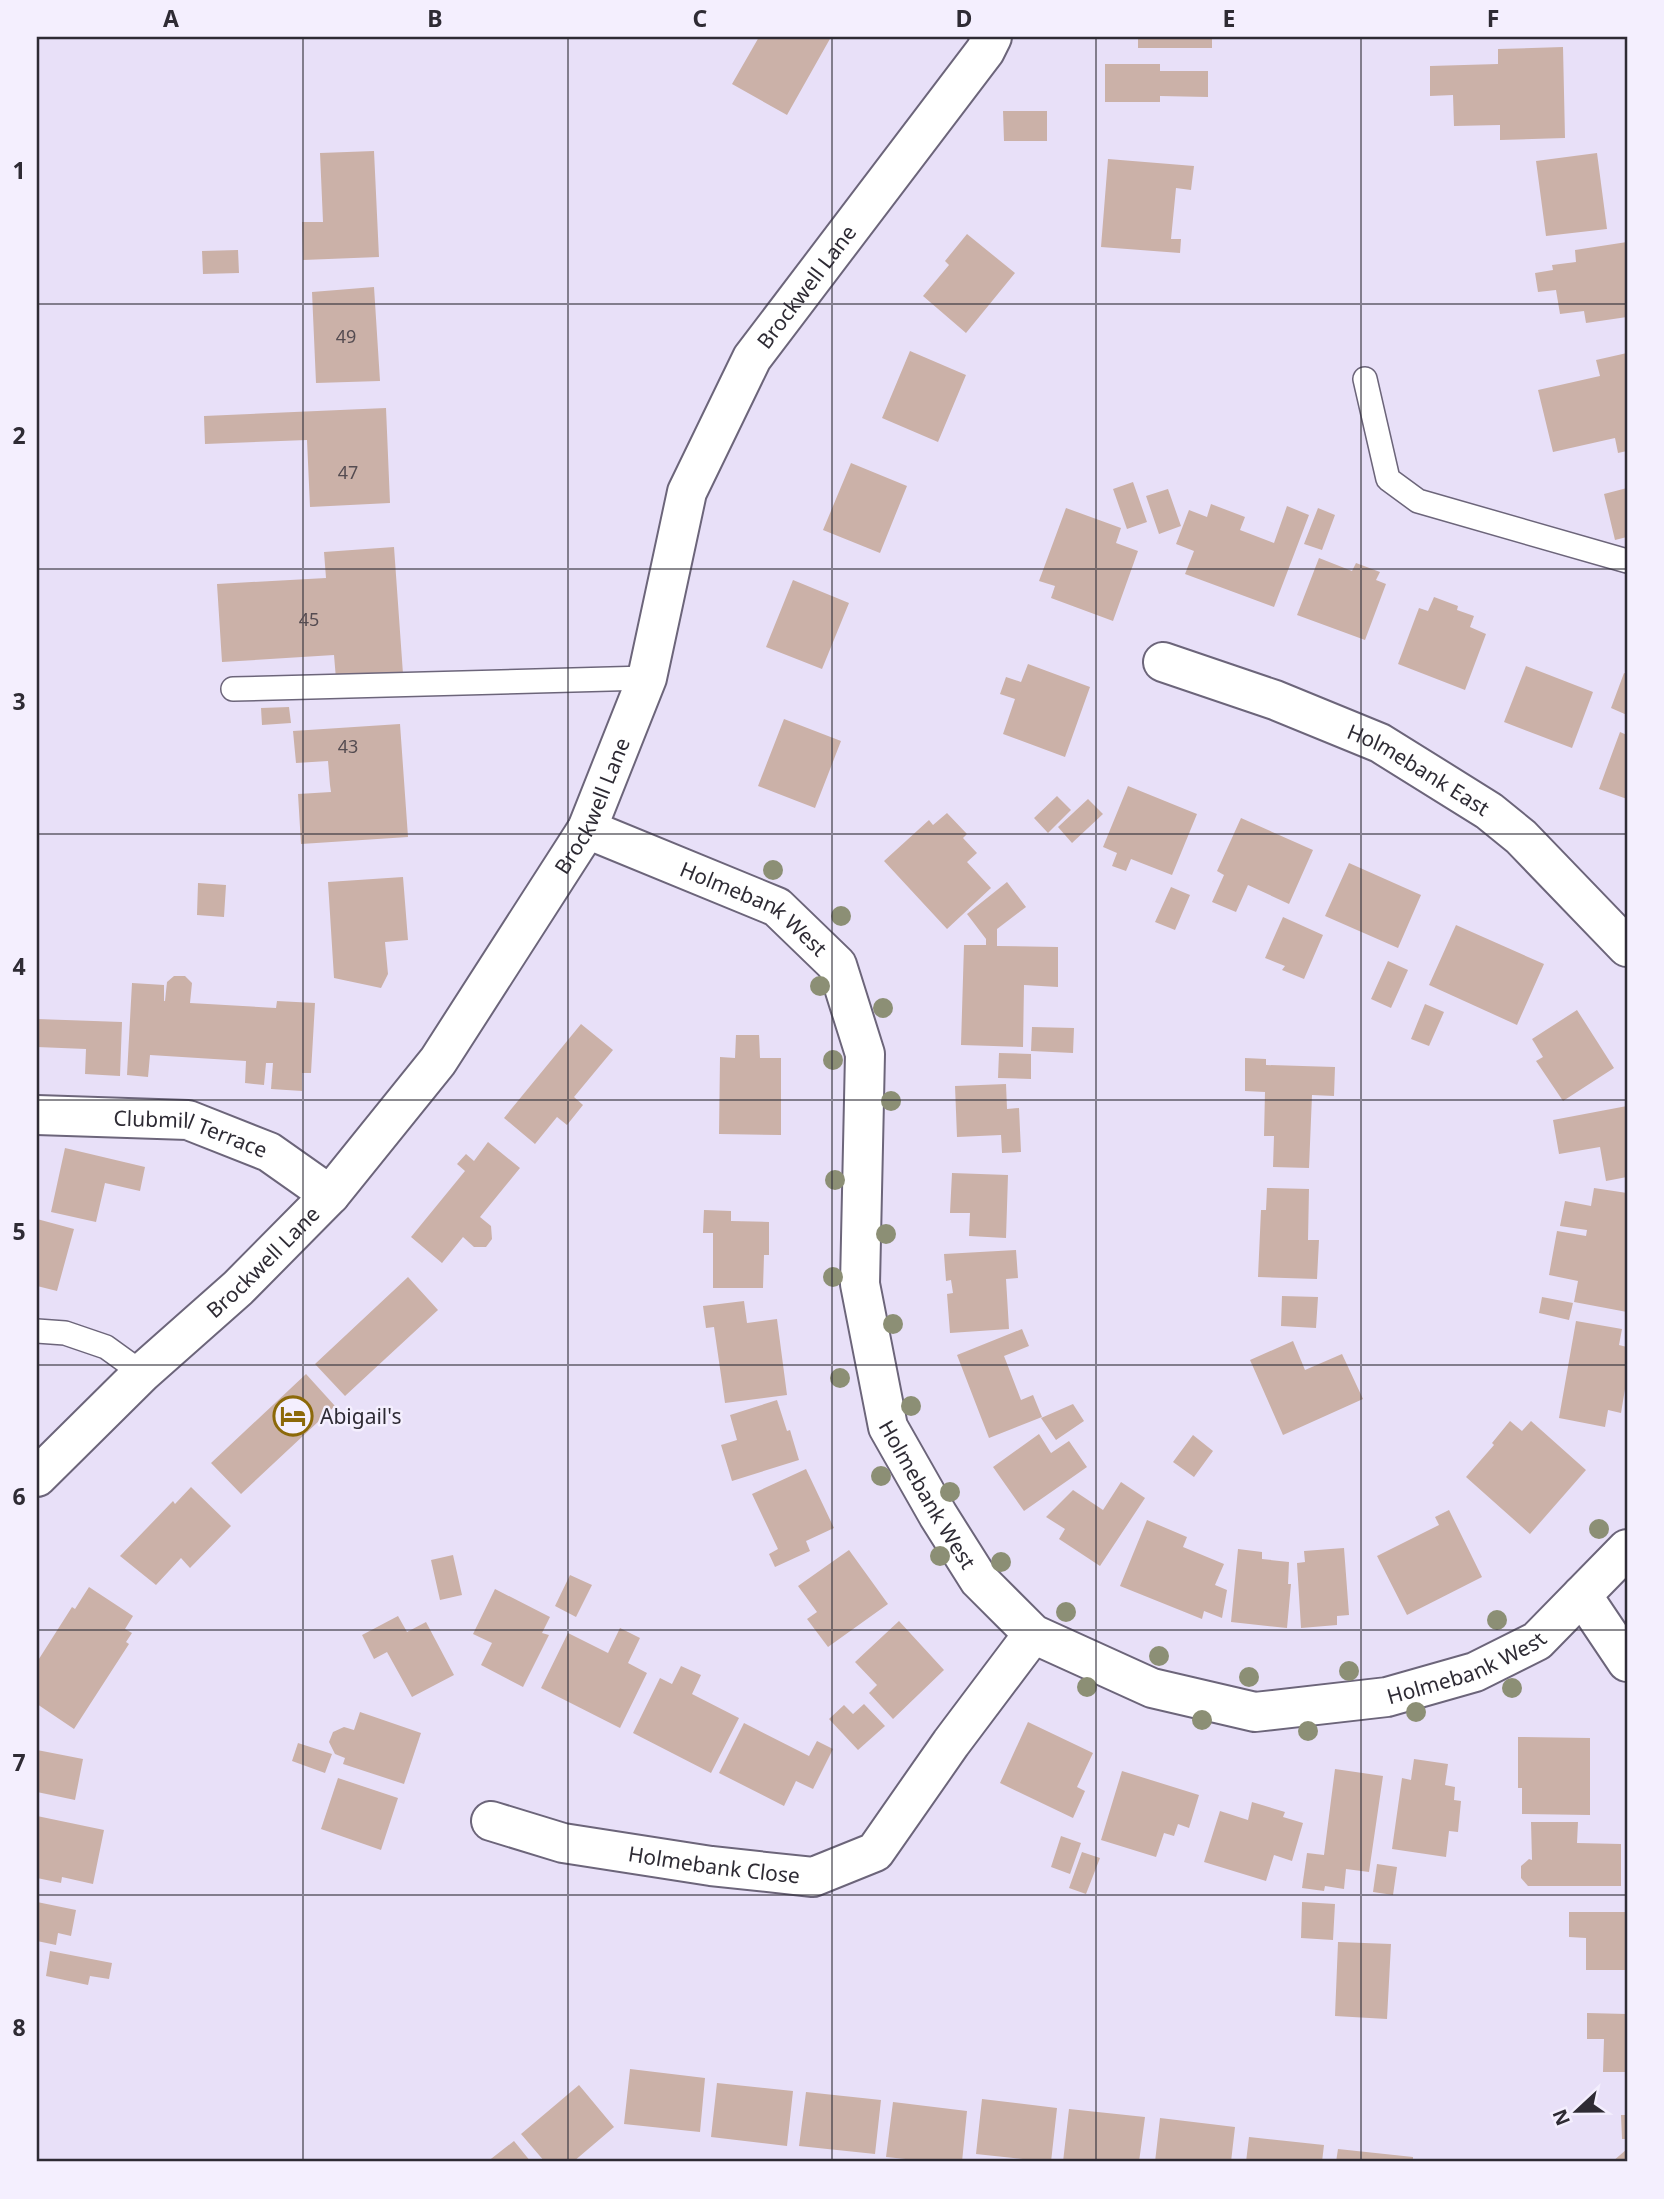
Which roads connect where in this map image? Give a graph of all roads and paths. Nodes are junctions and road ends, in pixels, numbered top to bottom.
1 (992, 37) edge
2 (1364, 379) dead end
3 (1627, 561) edge
4 (1163, 662) dead end
5 (646, 678) junction
6 (233, 689) dead end
7 (587, 829) junction
8 (1627, 947) edge
9 (37, 1115) edge
10 (330, 1195) junction
11 (37, 1331) edge
12 (142, 1373) junction
13 (37, 1477) edge
14 (1627, 1549) edge
15 (1582, 1595) junction
16 (1033, 1634) junction
17 (1627, 1662) edge
18 (491, 1821) dead end

1 - 5 street, Brockwell Lane
2 - 3 lane
4 - 8 street, Holmebank East
5 - 6 lane
5 - 7 street, Brockwell Lane
7 - 10 street, Brockwell Lane
7 - 16 street, Holmebank West
9 - 10 street, Clubmill Terrace
10 - 12 street, Brockwell Lane
11 - 12 lane
12 - 13 street, Brockwell Lane
14 - 15 street, Holmebank West
15 - 16 street, Holmebank West
15 - 17 street
16 - 18 street, Holmebank Close

